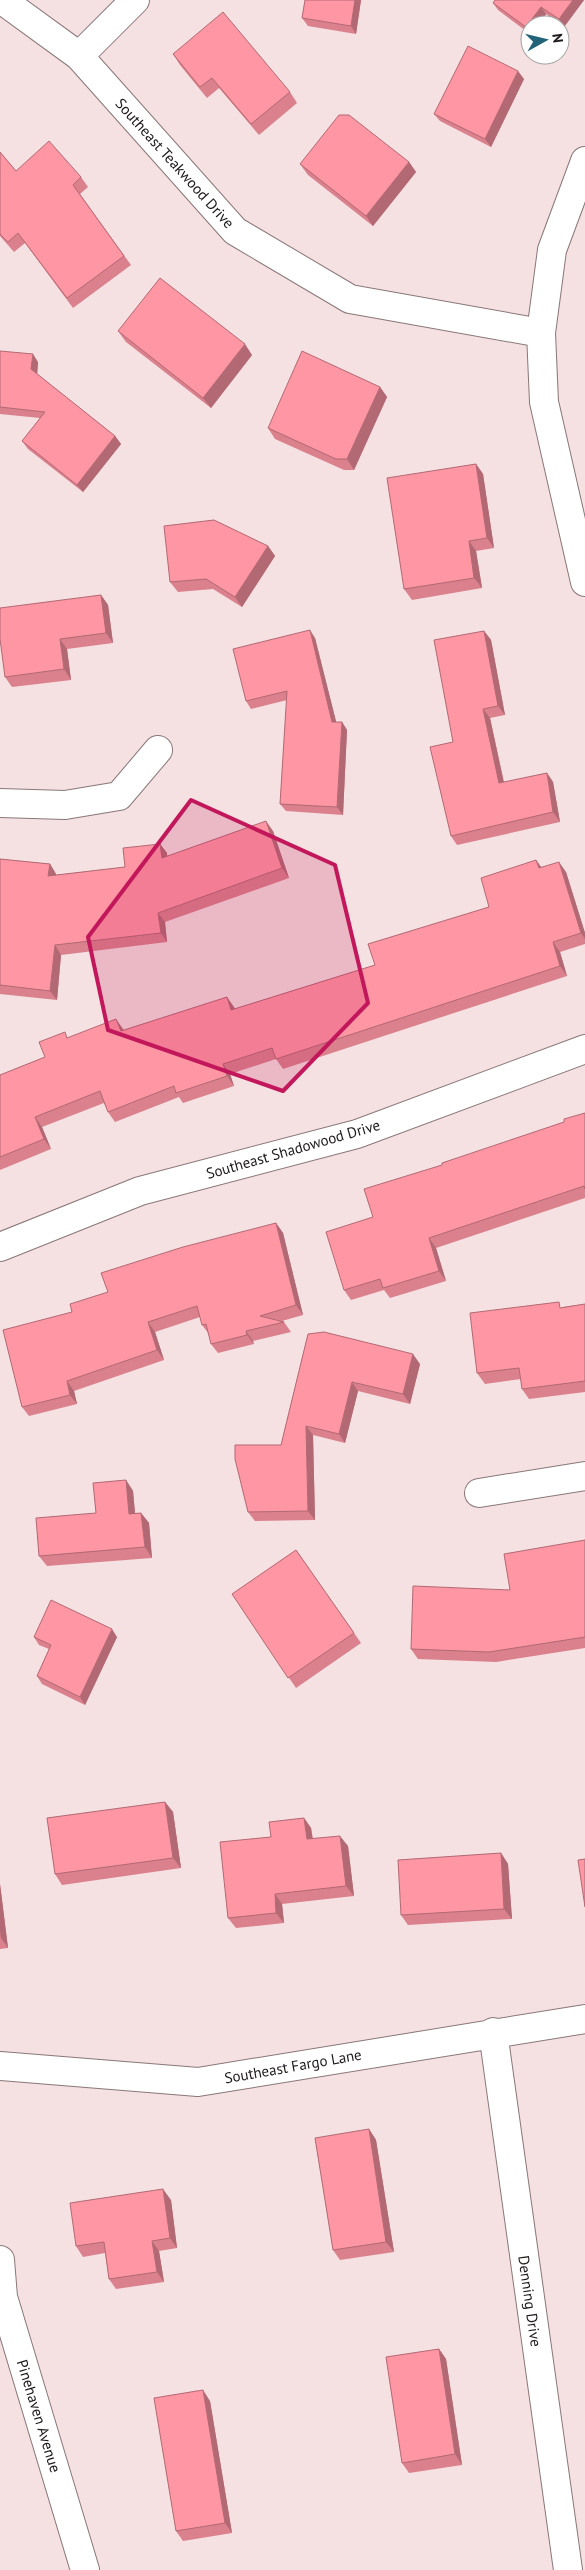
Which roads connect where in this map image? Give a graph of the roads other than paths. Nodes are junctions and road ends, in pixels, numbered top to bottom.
1 (2, 0) edge
2 (135, 0) edge
3 (79, 56) junction
4 (585, 161) edge
5 (541, 333) junction
6 (580, 545) edge
7 (585, 582) edge
8 (158, 750) dead end
9 (0, 803) edge
10 (585, 1049) edge
11 (0, 1247) edge
12 (585, 1476) edge
13 (479, 1493) dead end
14 (585, 2019) edge
15 (492, 2032) junction
16 (0, 2066) edge
17 (0, 2260) edge
18 (85, 2570) edge
19 (568, 2570) edge

1 - 3 street, Southeast Teakwood Drive
2 - 3 street
3 - 5 street, Southeast Teakwood Drive
4 - 5 street
5 - 6 street
6 - 7 street
8 - 9 street
10 - 11 street, Southeast Shadowood Drive
12 - 13 street
14 - 15 street, Southeast Fargo Lane
15 - 16 street, Southeast Fargo Lane
15 - 19 street, Denning Drive
17 - 18 street, Pinehaven Avenue

